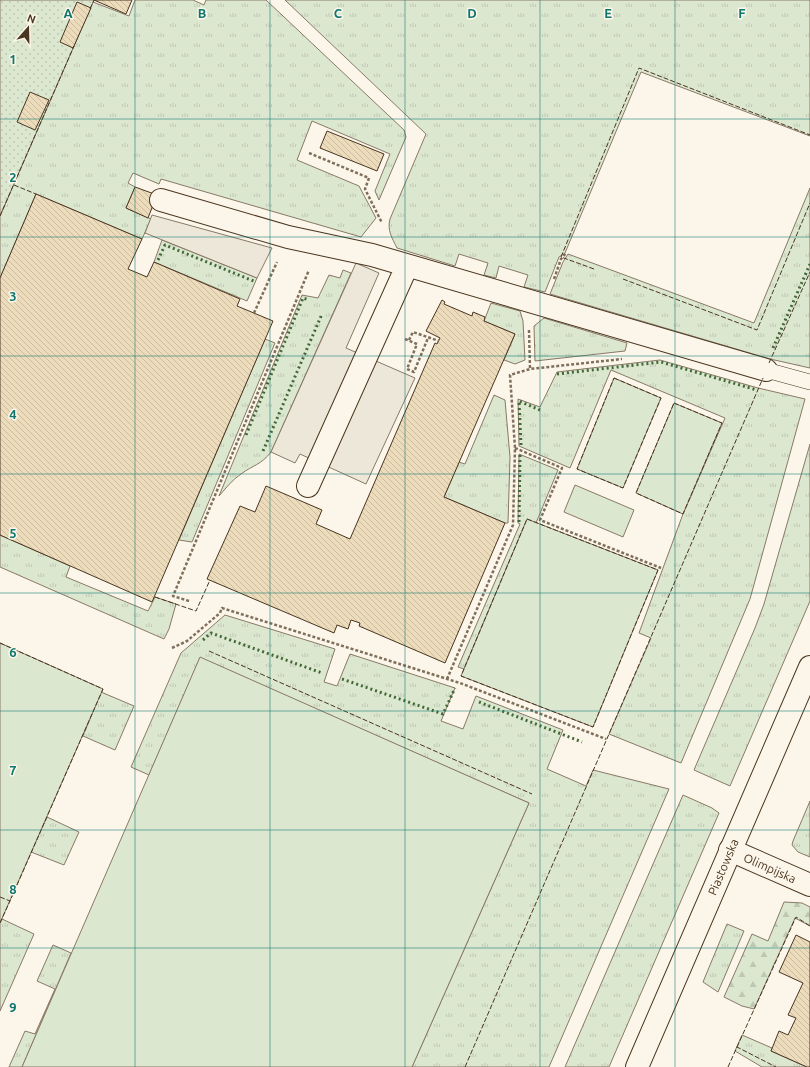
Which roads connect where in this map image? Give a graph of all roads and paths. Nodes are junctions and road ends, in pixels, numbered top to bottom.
1 (309, 153) dead end
2 (161, 200) dead end
3 (382, 223) dead end
4 (288, 237) junction
5 (320, 244) junction
6 (407, 266) junction
7 (533, 302) junction
8 (254, 313) dead end
9 (380, 328) junction
10 (428, 338) junction
11 (409, 340) junction
12 (438, 341) dead end
13 (625, 358) dead end
14 (530, 369) junction
15 (766, 370) joint
16 (810, 382) edge
17 (515, 448) junction
18 (308, 486) dead end
19 (661, 568) dead end
20 (189, 601) dead end
21 (172, 648) dead end
22 (810, 667) edge
23 (448, 679) junction
24 (606, 739) dead end
25 (730, 850) junction
26 (810, 885) edge
27 (637, 1067) edge

1 - 3 path
2 - 4 street
4 - 5 street
4 - 8 path
5 - 6 street
5 - 20 path
6 - 7 street
6 - 9 street
7 - 14 path
7 - 15 street
9 - 11 path
9 - 18 street
10 - 11 path
10 - 11 path
10 - 12 path
13 - 14 path
14 - 17 path
15 - 16 lane
17 - 19 path
17 - 23 path
21 - 23 path
22 - 25 street, Piastowska
23 - 24 path
25 - 26 street, Olimpijska
25 - 27 street, Piastowska

